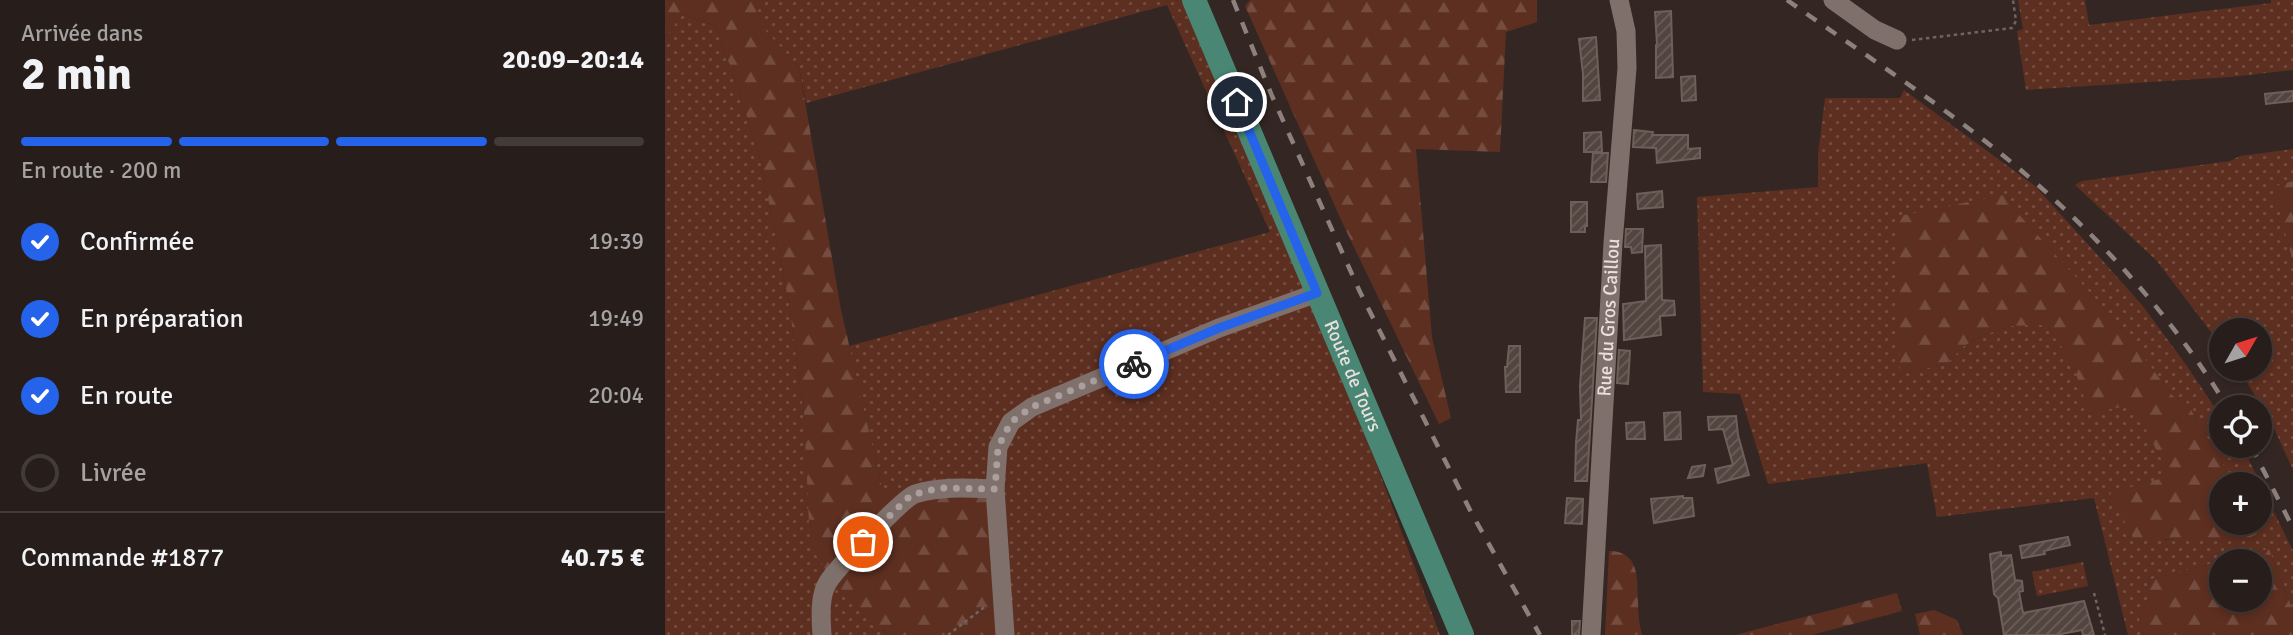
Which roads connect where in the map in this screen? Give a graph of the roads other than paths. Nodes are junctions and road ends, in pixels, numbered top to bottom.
1 (1194, 0) edge
2 (1619, 0) edge
3 (1833, 0) edge
4 (1897, 40) road end
5 (1317, 293) junction
6 (995, 489) junction
7 (822, 635) edge
8 (1005, 635) edge
9 (1462, 635) edge
10 (1591, 635) edge

1 - 5 main road, Route de Tours
2 - 10 street, Rue du Gros Caillou
3 - 4 street
5 - 6 street
5 - 9 main road, Route de Tours
6 - 7 street
6 - 8 street

